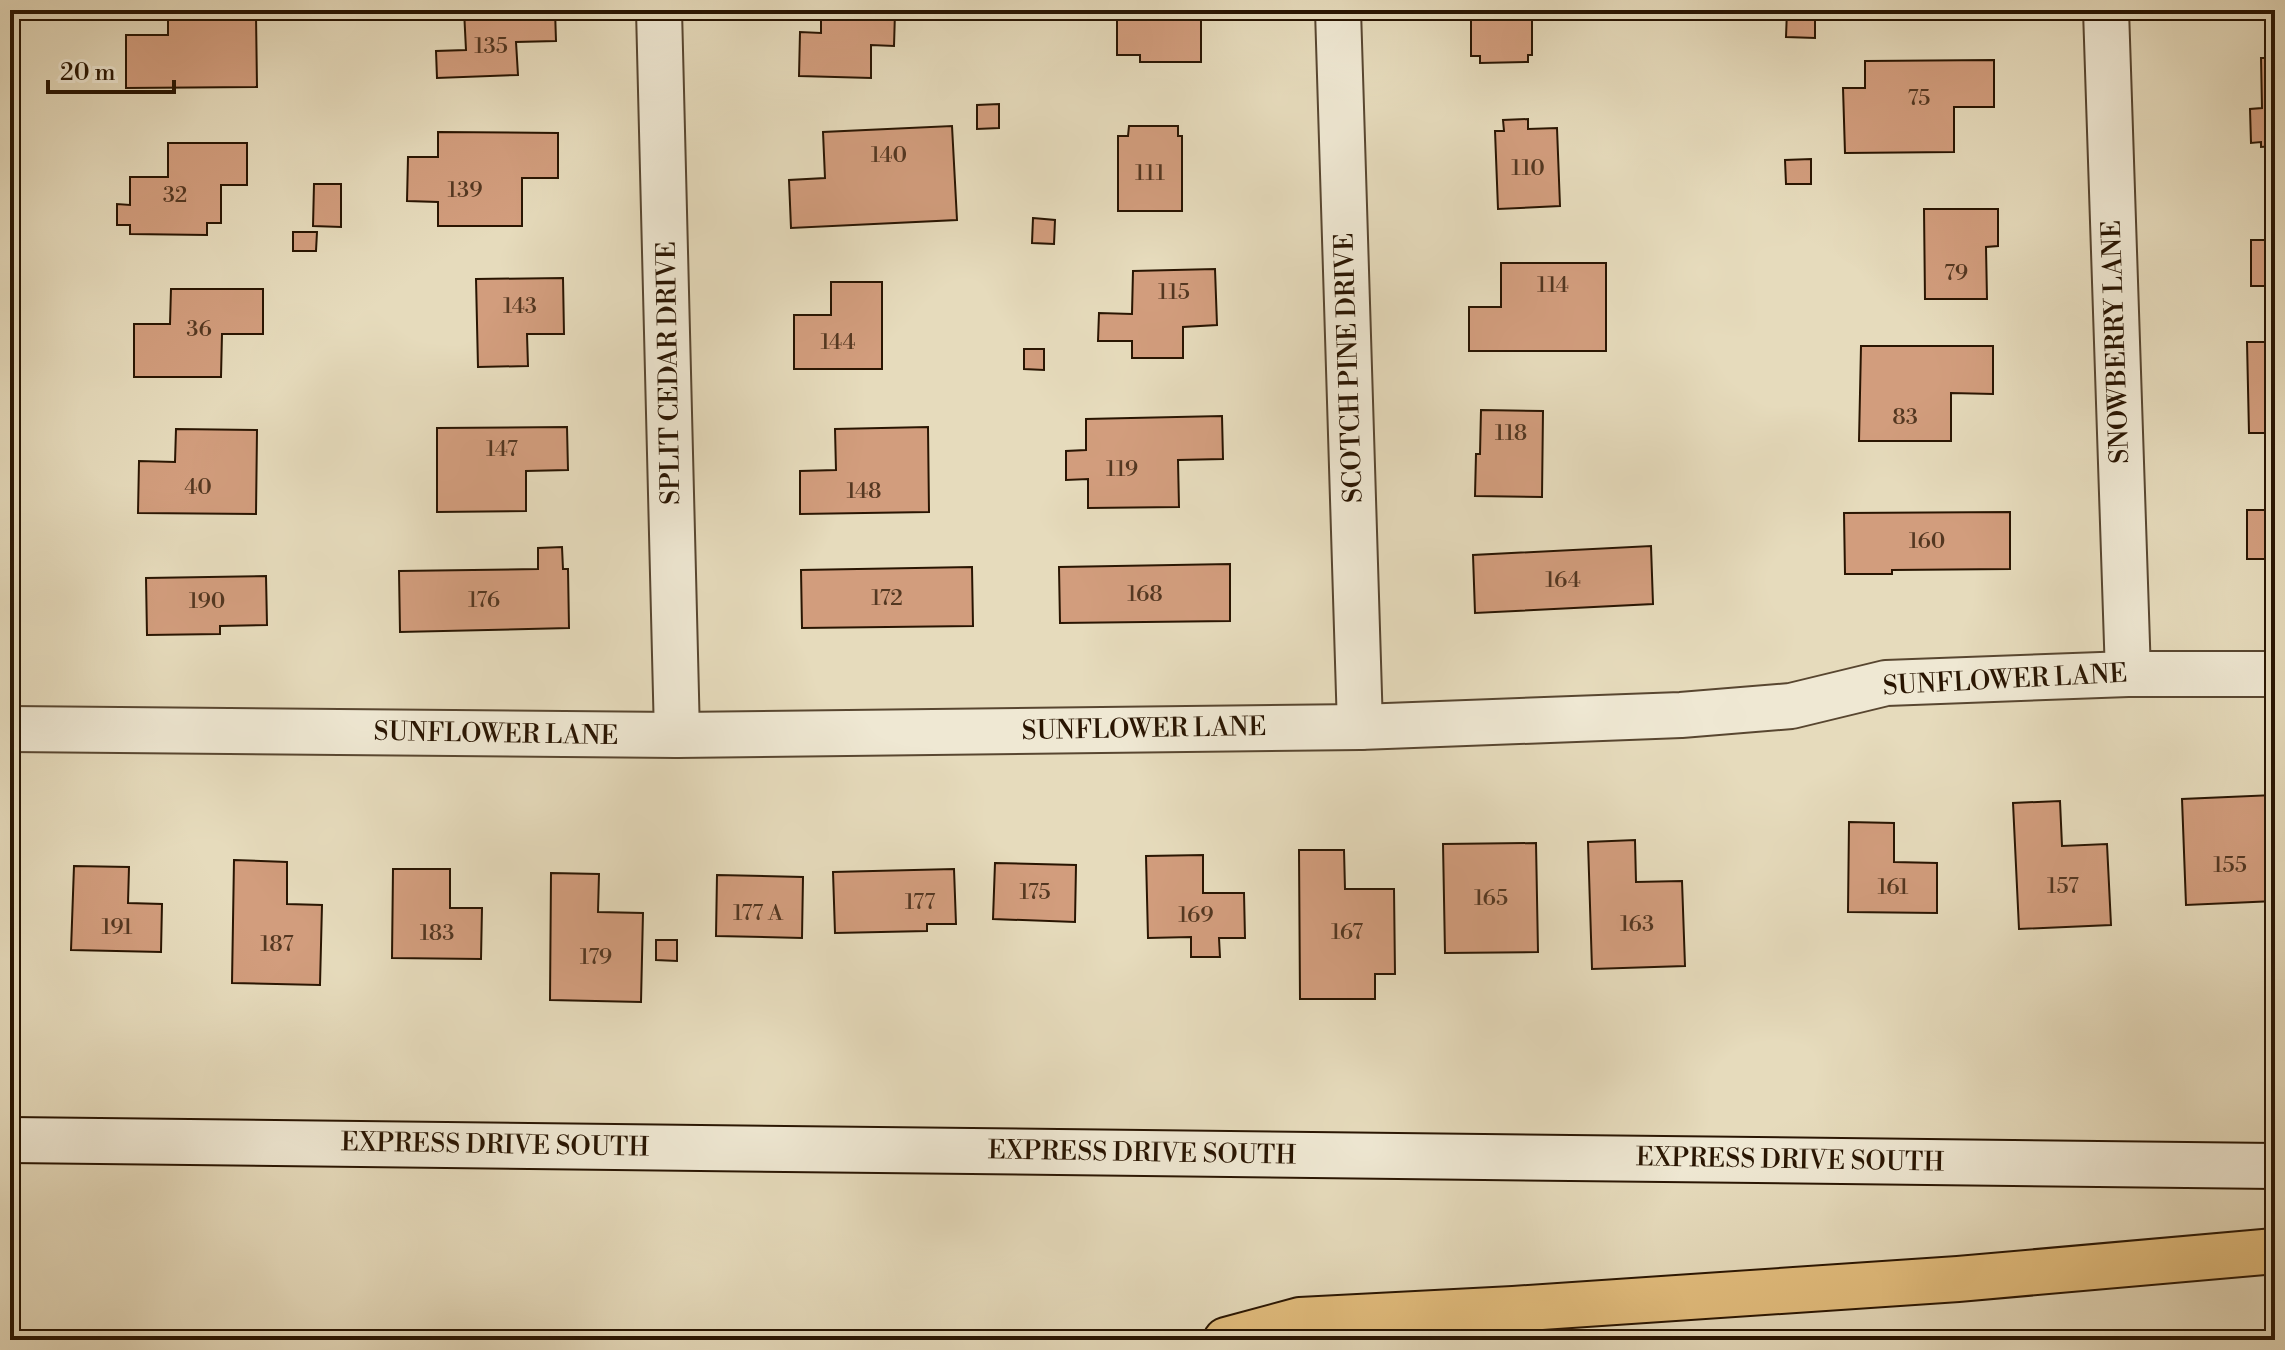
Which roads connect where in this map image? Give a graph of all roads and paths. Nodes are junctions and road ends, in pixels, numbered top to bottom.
1 (659, 10) edge
2 (1338, 10) edge
3 (2106, 10) edge
4 (2128, 674) junction
5 (2275, 674) edge
6 (1360, 727) junction
7 (10, 729) edge
8 (677, 735) junction
9 (10, 1140) edge
10 (2275, 1166) edge
11 (2275, 1251) edge
12 (1226, 1340) edge

1 - 8 street, SPLIT CEDAR DRIVE
2 - 6 street, SCOTCH PINE DRIVE
3 - 4 street, SNOWBERRY LANE
4 - 5 street, SUNFLOWER LANE
4 - 6 street, SUNFLOWER LANE
6 - 8 street, SUNFLOWER LANE
7 - 8 street, SUNFLOWER LANE
9 - 10 street, EXPRESS DRIVE SOUTH
11 - 12 highway

